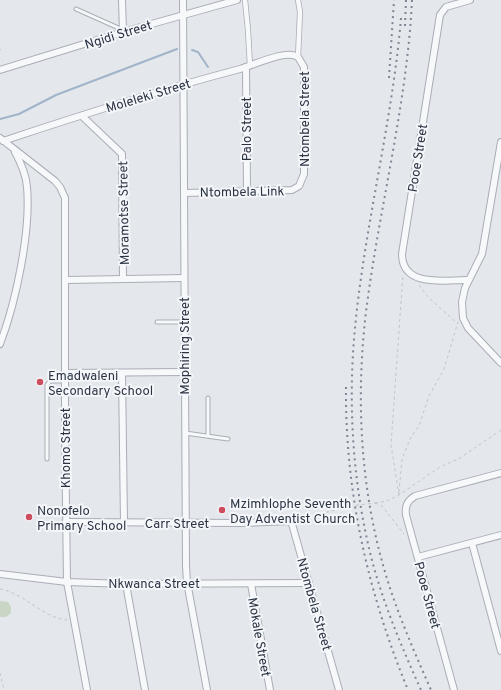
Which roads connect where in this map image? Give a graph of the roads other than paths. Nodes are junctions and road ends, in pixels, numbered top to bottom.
1 (122, 0) edge
2 (183, 0) edge
3 (237, 0) edge
4 (245, 0) edge
5 (298, 0) edge
6 (470, 0) edge
7 (76, 9) dead end
8 (183, 15) junction
9 (123, 31) junction
10 (297, 56) junction
11 (248, 66) junction
12 (0, 70) edge
13 (183, 84) junction
14 (82, 116) junction
15 (2, 140) edge
16 (501, 142) edge
17 (15, 150) junction
18 (299, 186) joint
19 (247, 191) junction
20 (185, 192) junction
21 (184, 278) junction
22 (123, 279) junction
23 (66, 280) junction
24 (468, 280) junction
25 (157, 322) dead end
26 (184, 322) junction
27 (0, 323) edge
28 (7, 326) junction
29 (0, 344) edge
30 (501, 363) edge
31 (184, 372) junction
32 (65, 373) junction
33 (122, 373) junction
34 (65, 381) junction
35 (208, 398) dead end
36 (186, 434) junction
37 (208, 436) junction
38 (228, 439) dead end
39 (47, 458) dead end
40 (501, 473) edge
41 (289, 521) joint
42 (66, 522) junction
43 (124, 523) junction
44 (186, 523) junction
45 (501, 535) edge
46 (472, 543) junction
47 (418, 557) junction
48 (0, 574) edge
49 (68, 582) junction
50 (188, 582) junction
51 (309, 583) junction
52 (126, 584) junction
53 (251, 584) junction
54 (501, 652) edge
55 (87, 690) edge
56 (145, 690) edge
57 (208, 690) edge
58 (270, 690) edge
59 (339, 690) edge
60 (454, 690) edge

1 - 9 street
2 - 8 street, Mophiring Street
3 - 8 street, Ngidi Street
4 - 11 street
5 - 10 street
6 - 24 street, Pooe Street
7 - 9 lane
8 - 9 street, Ngidi Street
8 - 13 street, Mophiring Street
9 - 12 street, Ngidi Street
10 - 11 street, Moleleki Street
10 - 18 street, Ntombela Street
11 - 13 street, Moleleki Street
11 - 19 street, Palo Street
13 - 14 street, Moleleki Street
13 - 20 street, Mophiring Street
14 - 15 street, Moleleki Street
14 - 22 street, Moramotse Street
15 - 17 street, Khomo Street
16 - 24 street
17 - 23 street, Khomo Street
17 - 28 street
18 - 19 street, Ntombela Link
19 - 20 street, Ntombela Link
20 - 21 street, Mophiring Street
21 - 22 street
21 - 26 street, Mophiring Street
22 - 23 street
23 - 32 street, Khomo Street
24 - 30 street
25 - 26 lane
26 - 31 street, Mophiring Street
27 - 28 street
28 - 29 street
31 - 33 street
31 - 36 street, Mophiring Street
32 - 33 street
32 - 34 street, Khomo Street
33 - 43 street
34 - 39 lane
34 - 42 street, Khomo Street
35 - 37 lane
36 - 37 lane
36 - 44 street, Mophiring Street
37 - 38 lane
40 - 47 street, Pooe Street
41 - 44 street, Carr Street
41 - 51 street, Ntombela Street
42 - 43 street, Carr Street
42 - 49 street, Khomo Street
43 - 44 street, Carr Street
44 - 50 street, Mophiring Street
45 - 46 street
46 - 47 street
46 - 54 street
47 - 60 street, Pooe Street
48 - 49 street, Nkwanca Street
49 - 52 street, Nkwanca Street
49 - 55 street, Khomo Street
50 - 52 street, Nkwanca Street
50 - 53 street, Nkwanca Street
50 - 57 street, Mophiring Street
51 - 53 street, Nkwanca Street
51 - 59 street, Ntombela Street
52 - 56 street
53 - 58 street, Mokale Street

